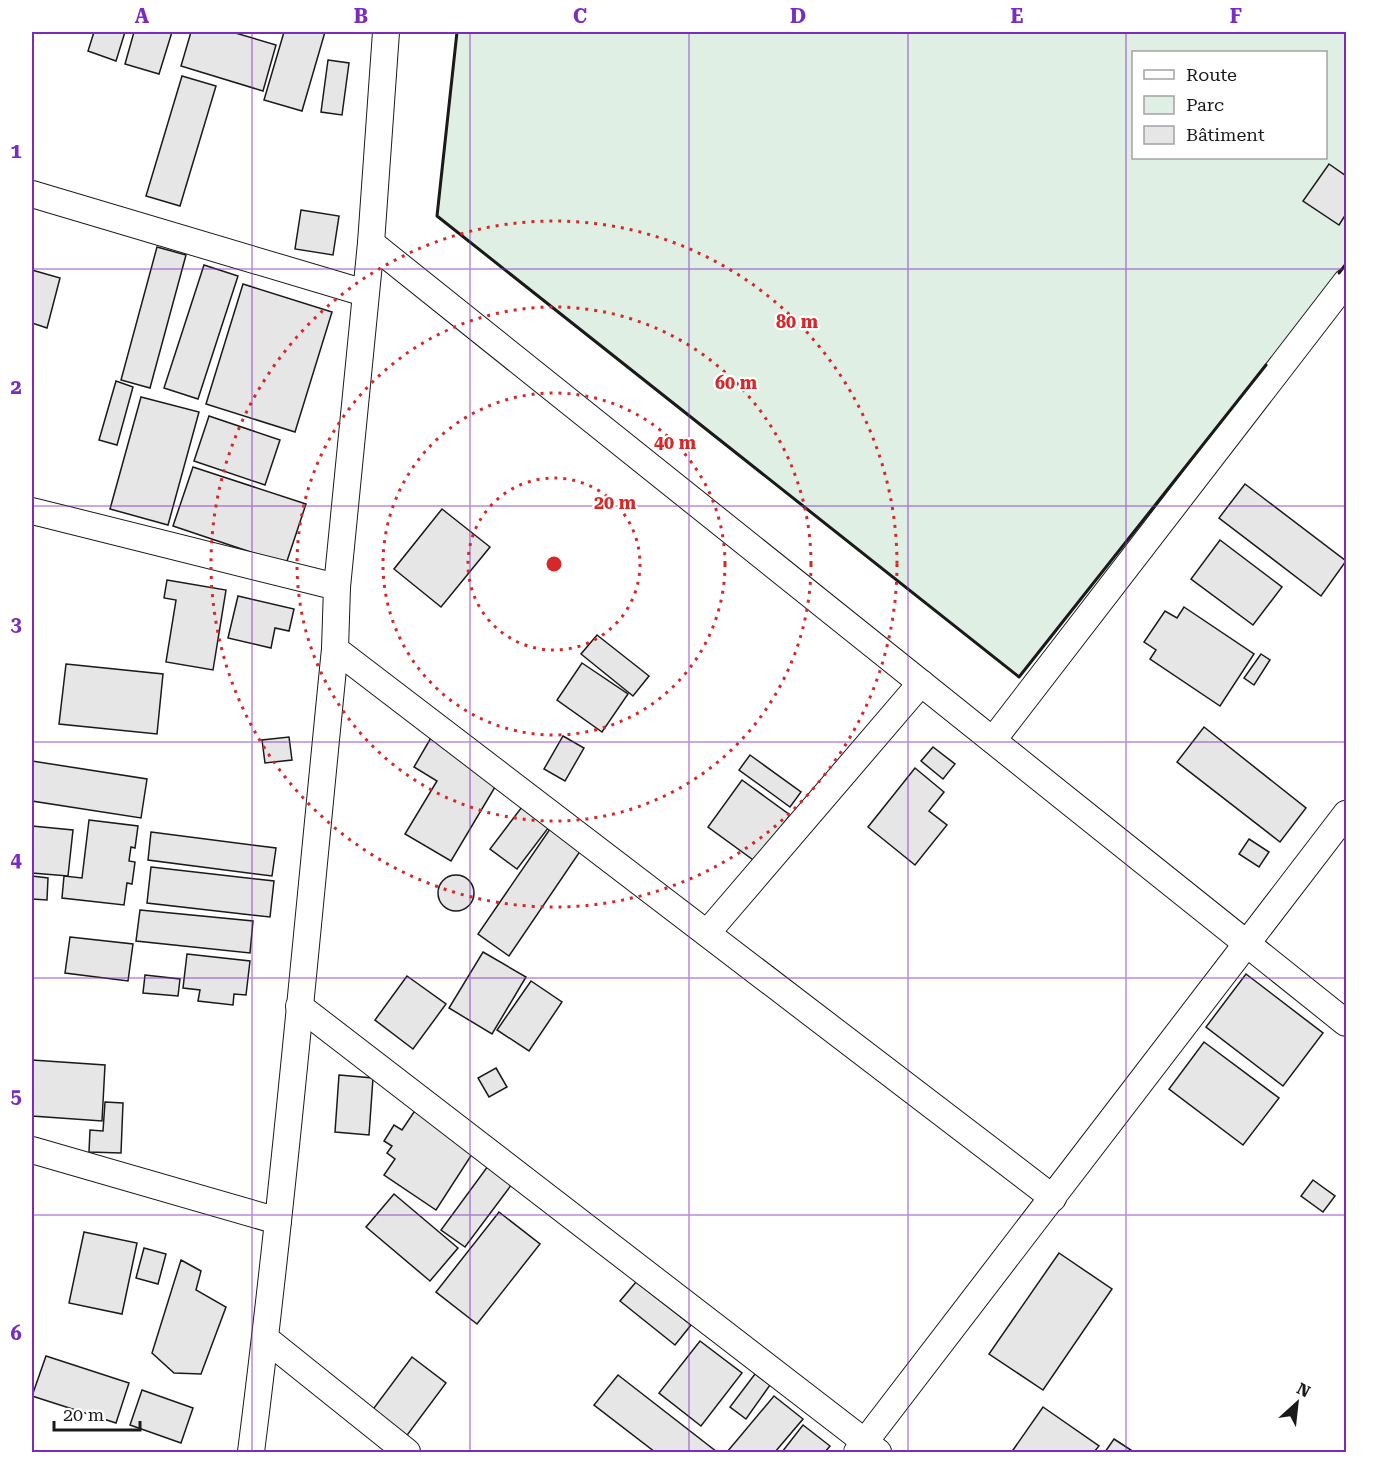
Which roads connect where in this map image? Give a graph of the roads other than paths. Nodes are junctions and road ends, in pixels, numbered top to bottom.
1 (386, 32) edge
2 (32, 194) edge
3 (371, 243) junction
4 (1347, 282) edge
5 (365, 293) junction
6 (32, 511) edge
7 (337, 587) junction
8 (335, 649) junction
9 (921, 683) junction
10 (993, 740) junction
11 (1347, 814) edge
12 (707, 933) junction
13 (1247, 944) junction
14 (299, 1006) junction
15 (1347, 1023) edge
16 (32, 1150) edge
17 (1053, 1198) junction
18 (278, 1221) junction
19 (266, 1339) junction
20 (867, 1449) edge
21 (251, 1452) edge
22 (407, 1452) edge

1 - 3 street
2 - 5 street
3 - 5 street
3 - 9 street
4 - 10 street
5 - 7 street
6 - 7 street
7 - 8 street
8 - 12 street
8 - 14 street
9 - 10 street
9 - 12 street
10 - 13 street
11 - 13 street
12 - 17 street
13 - 15 street
13 - 17 street
14 - 18 street
14 - 20 street
16 - 18 street
17 - 20 street
18 - 19 street
19 - 21 street
19 - 22 street

